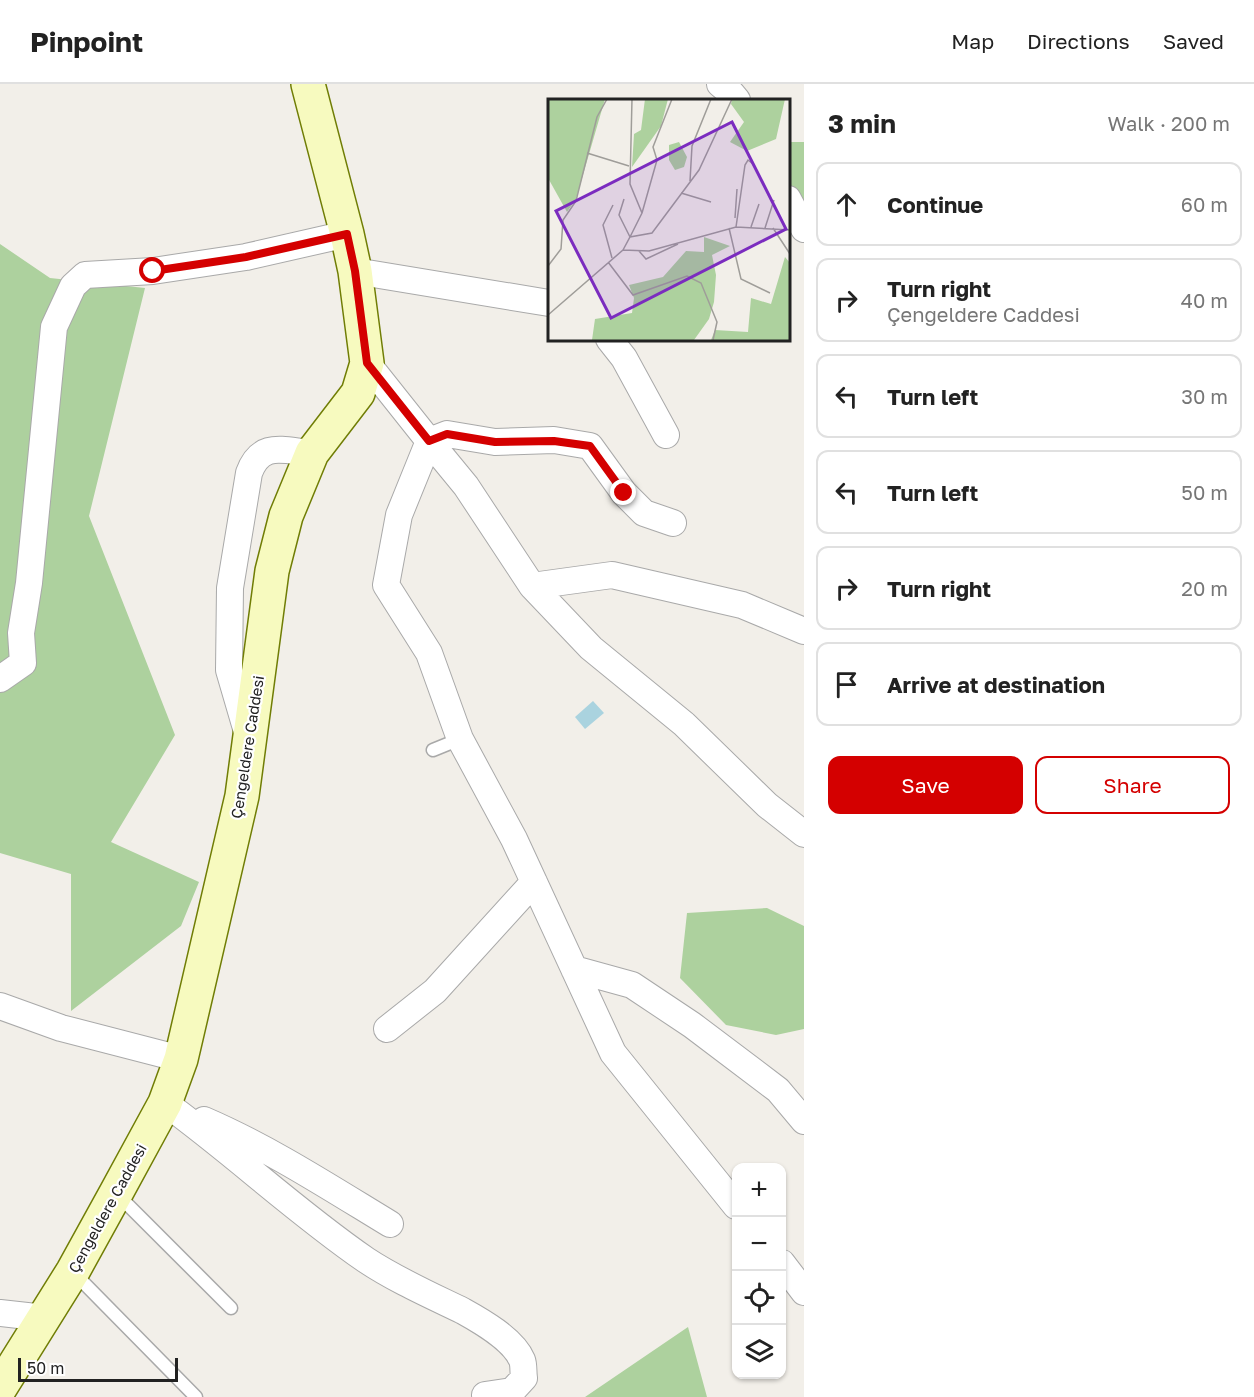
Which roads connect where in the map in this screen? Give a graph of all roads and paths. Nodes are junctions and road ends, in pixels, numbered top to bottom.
1 (308, 84) edge
2 (720, 84) edge
3 (736, 99) edge
4 (789, 202) edge
5 (804, 229) edge
6 (347, 234) junction
7 (355, 271) junction
8 (548, 303) edge
9 (610, 340) edge
10 (367, 363) junction
11 (666, 435) dead end
12 (429, 441) junction
13 (312, 453) junction
14 (673, 523) dead end
15 (532, 586) junction
16 (804, 631) edge
17 (0, 679) edge
18 (460, 739) junction
19 (250, 744) junction
20 (434, 750) dead end
21 (804, 834) edge
22 (534, 882) junction
23 (574, 969) junction
24 (0, 1006) edge
25 (387, 1029) dead end
26 (181, 1059) junction
27 (165, 1103) junction
28 (804, 1120) edge
29 (116, 1193) junction
30 (732, 1201) edge
31 (390, 1224) dead end
32 (786, 1268) edge
33 (73, 1271) junction
34 (804, 1292) edge
35 (231, 1308) dead end
36 (0, 1313) edge
37 (45, 1318) junction
38 (0, 1388) edge
39 (485, 1395) dead end
40 (196, 1397) edge

1 - 6 main road, Çengeldere Caddesi
2 - 3 street
4 - 5 street
6 - 7 main road, Çengeldere Caddesi
6 - 17 street
7 - 8 street
7 - 10 main road, Çengeldere Caddesi
9 - 11 street
10 - 12 street
10 - 13 main road, Çengeldere Caddesi
12 - 14 street
12 - 15 street
12 - 18 street
13 - 19 main road, Çengeldere Caddesi
13 - 19 street
15 - 16 street
15 - 21 street
18 - 20 lane
18 - 22 street
19 - 26 main road, Çengeldere Caddesi
22 - 23 street
22 - 25 street
23 - 28 street
23 - 30 street
24 - 26 street
26 - 27 main road, Çengeldere Caddesi
27 - 29 main road, Çengeldere Caddesi
27 - 31 street
27 - 39 street
29 - 33 main road, Çengeldere Caddesi
29 - 35 lane
32 - 34 street
33 - 37 main road, Çengeldere Caddesi
33 - 40 lane
36 - 37 street
37 - 38 main road, Çengeldere Caddesi

